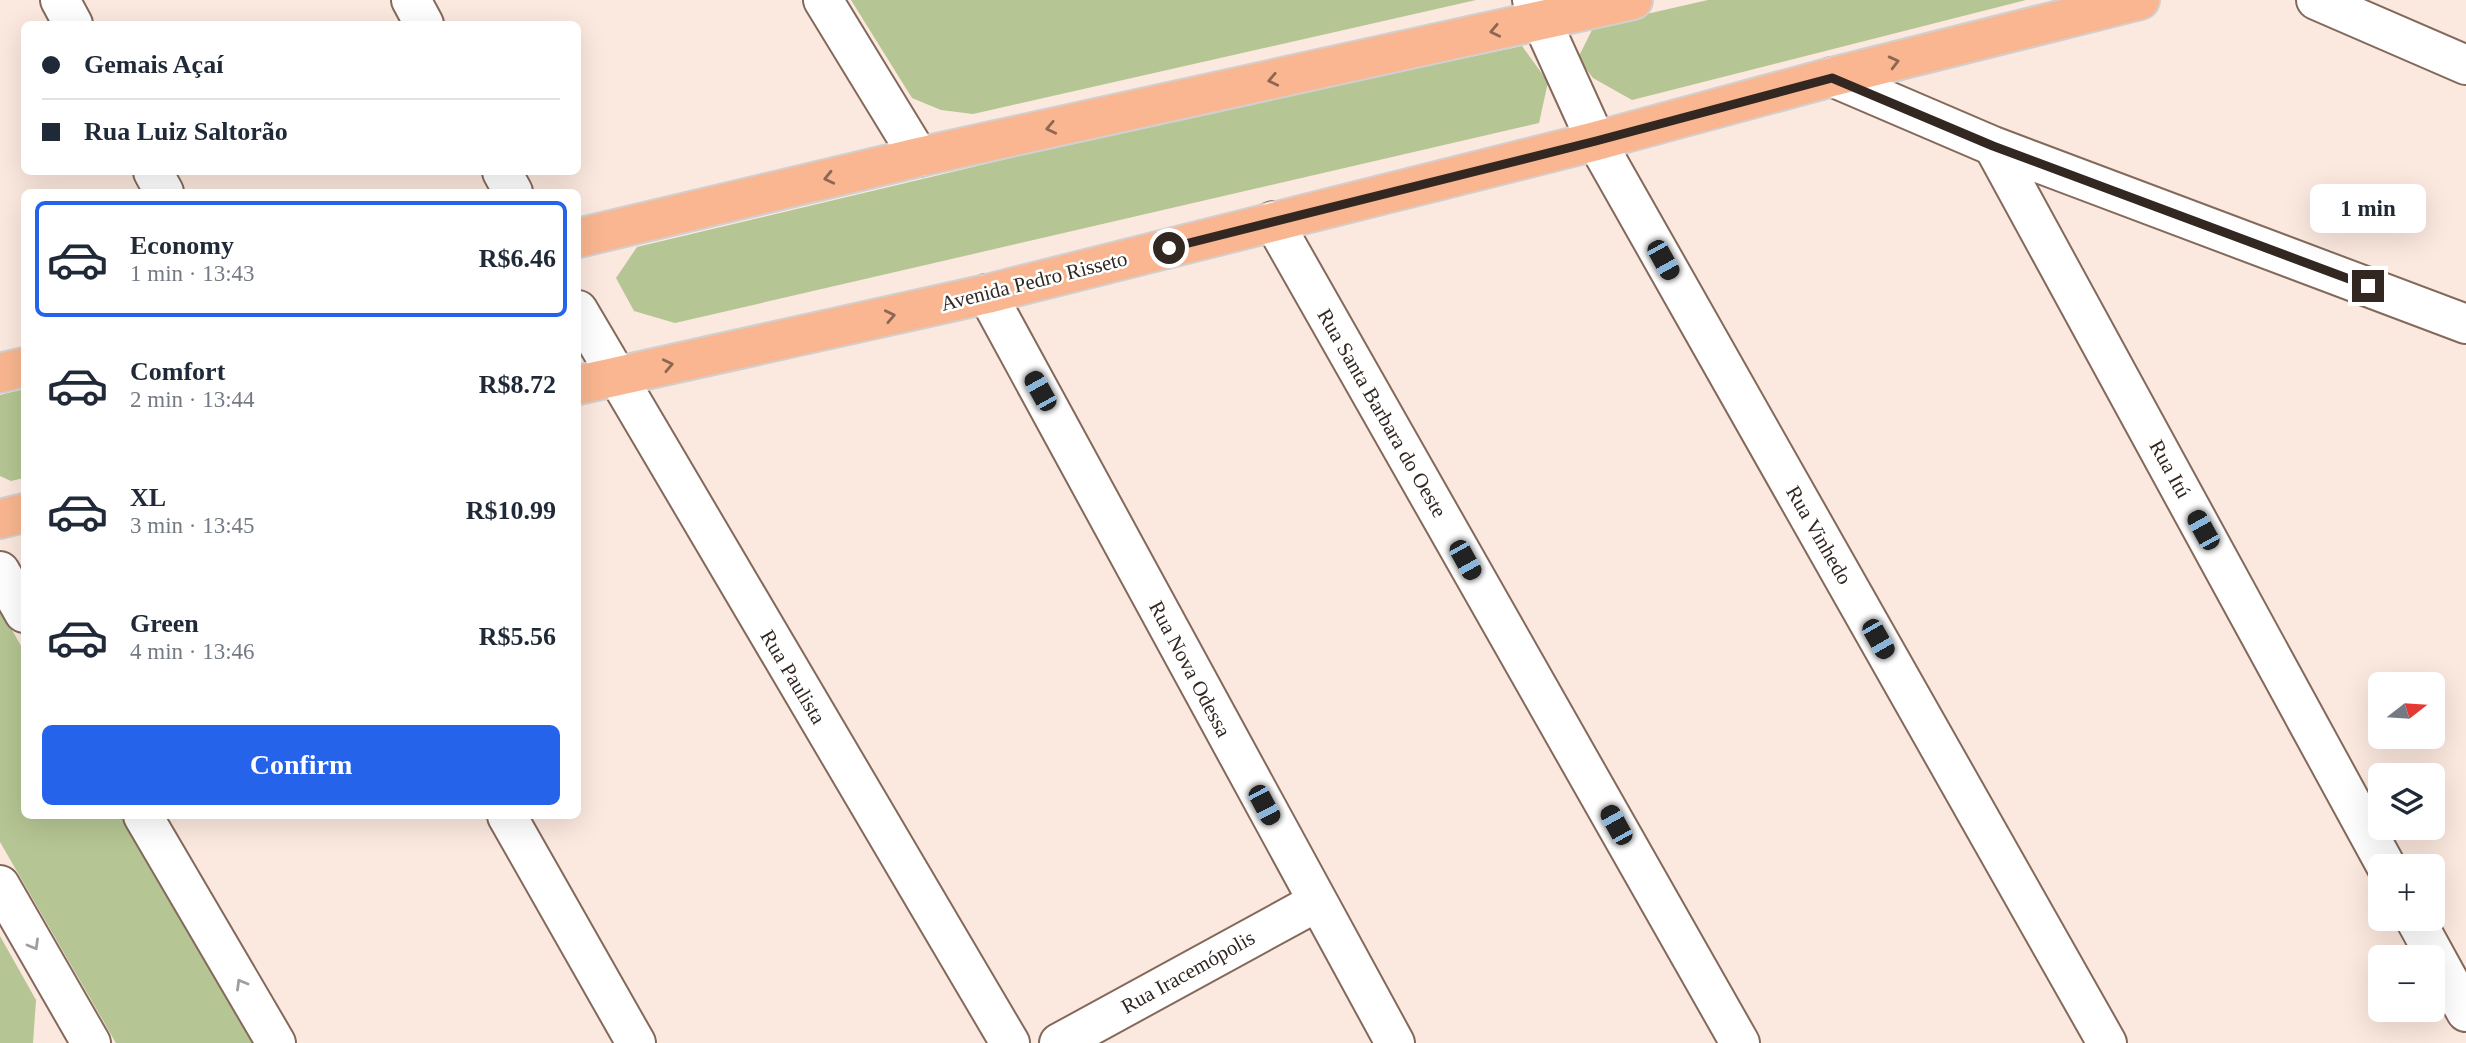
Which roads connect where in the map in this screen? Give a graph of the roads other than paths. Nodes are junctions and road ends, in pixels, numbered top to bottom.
1 (60, 0) edge
2 (411, 0) edge
3 (823, 0) edge
4 (1633, 0) edge
5 (2140, 0) edge
6 (2316, 0) edge
7 (1537, 10) edge
8 (72, 21) edge
9 (422, 21) edge
10 (2466, 65) edge
11 (1832, 78) junction
12 (1596, 141) junction
13 (1993, 146) junction
14 (919, 157) junction
15 (1273, 221) junction
16 (581, 237) edge
17 (987, 294) junction
18 (581, 316) edge
19 (2456, 320) edge
20 (2466, 353) edge
21 (21, 368) edge
22 (0, 373) edge
23 (614, 377) junction
24 (581, 384) edge
25 (21, 514) edge
26 (0, 519) edge
27 (0, 571) edge
28 (21, 608) edge
29 (145, 819) edge
30 (508, 819) edge
31 (2379, 854) edge
32 (0, 886) edge
33 (1317, 902) junction
34 (2422, 931) edge
35 (2466, 1012) edge
36 (91, 1043) edge
37 (276, 1043) edge
38 (636, 1043) edge
39 (1010, 1043) edge
40 (1059, 1043) edge
41 (1395, 1043) edge
42 (1740, 1043) edge
43 (2107, 1043) edge

1 - 8 street
2 - 9 street
3 - 14 street
4 - 7 main road
11 -> 5 main road, Avenida Pedro Risseto
6 - 10 street
7 - 12 street, Rua Vinhedo
7 -> 14 main road
11 - 12 main road, Avenida Pedro Risseto
11 - 13 street
12 - 15 main road, Avenida Pedro Risseto
12 - 43 street, Rua Vinhedo
13 - 19 street
13 - 31 street, Rua Itú
14 -> 16 main road
15 - 17 main road, Avenida Pedro Risseto
15 - 42 street, Rua Santa Barbara do Oeste
23 -> 17 main road, Avenida Pedro Risseto
17 - 33 street, Rua Nova Odessa
18 - 23 street, Rua Paulista
19 - 20 street
21 - 22 main road
23 - 24 main road, Avenida Pedro Risseto
23 - 39 street, Rua Paulista
25 - 26 main road
27 - 28 street
37 -> 29 street
30 - 38 street
32 -> 36 street
33 - 40 street, Rua Iracemópolis
33 - 41 street, Rua Nova Odessa
34 - 35 street

